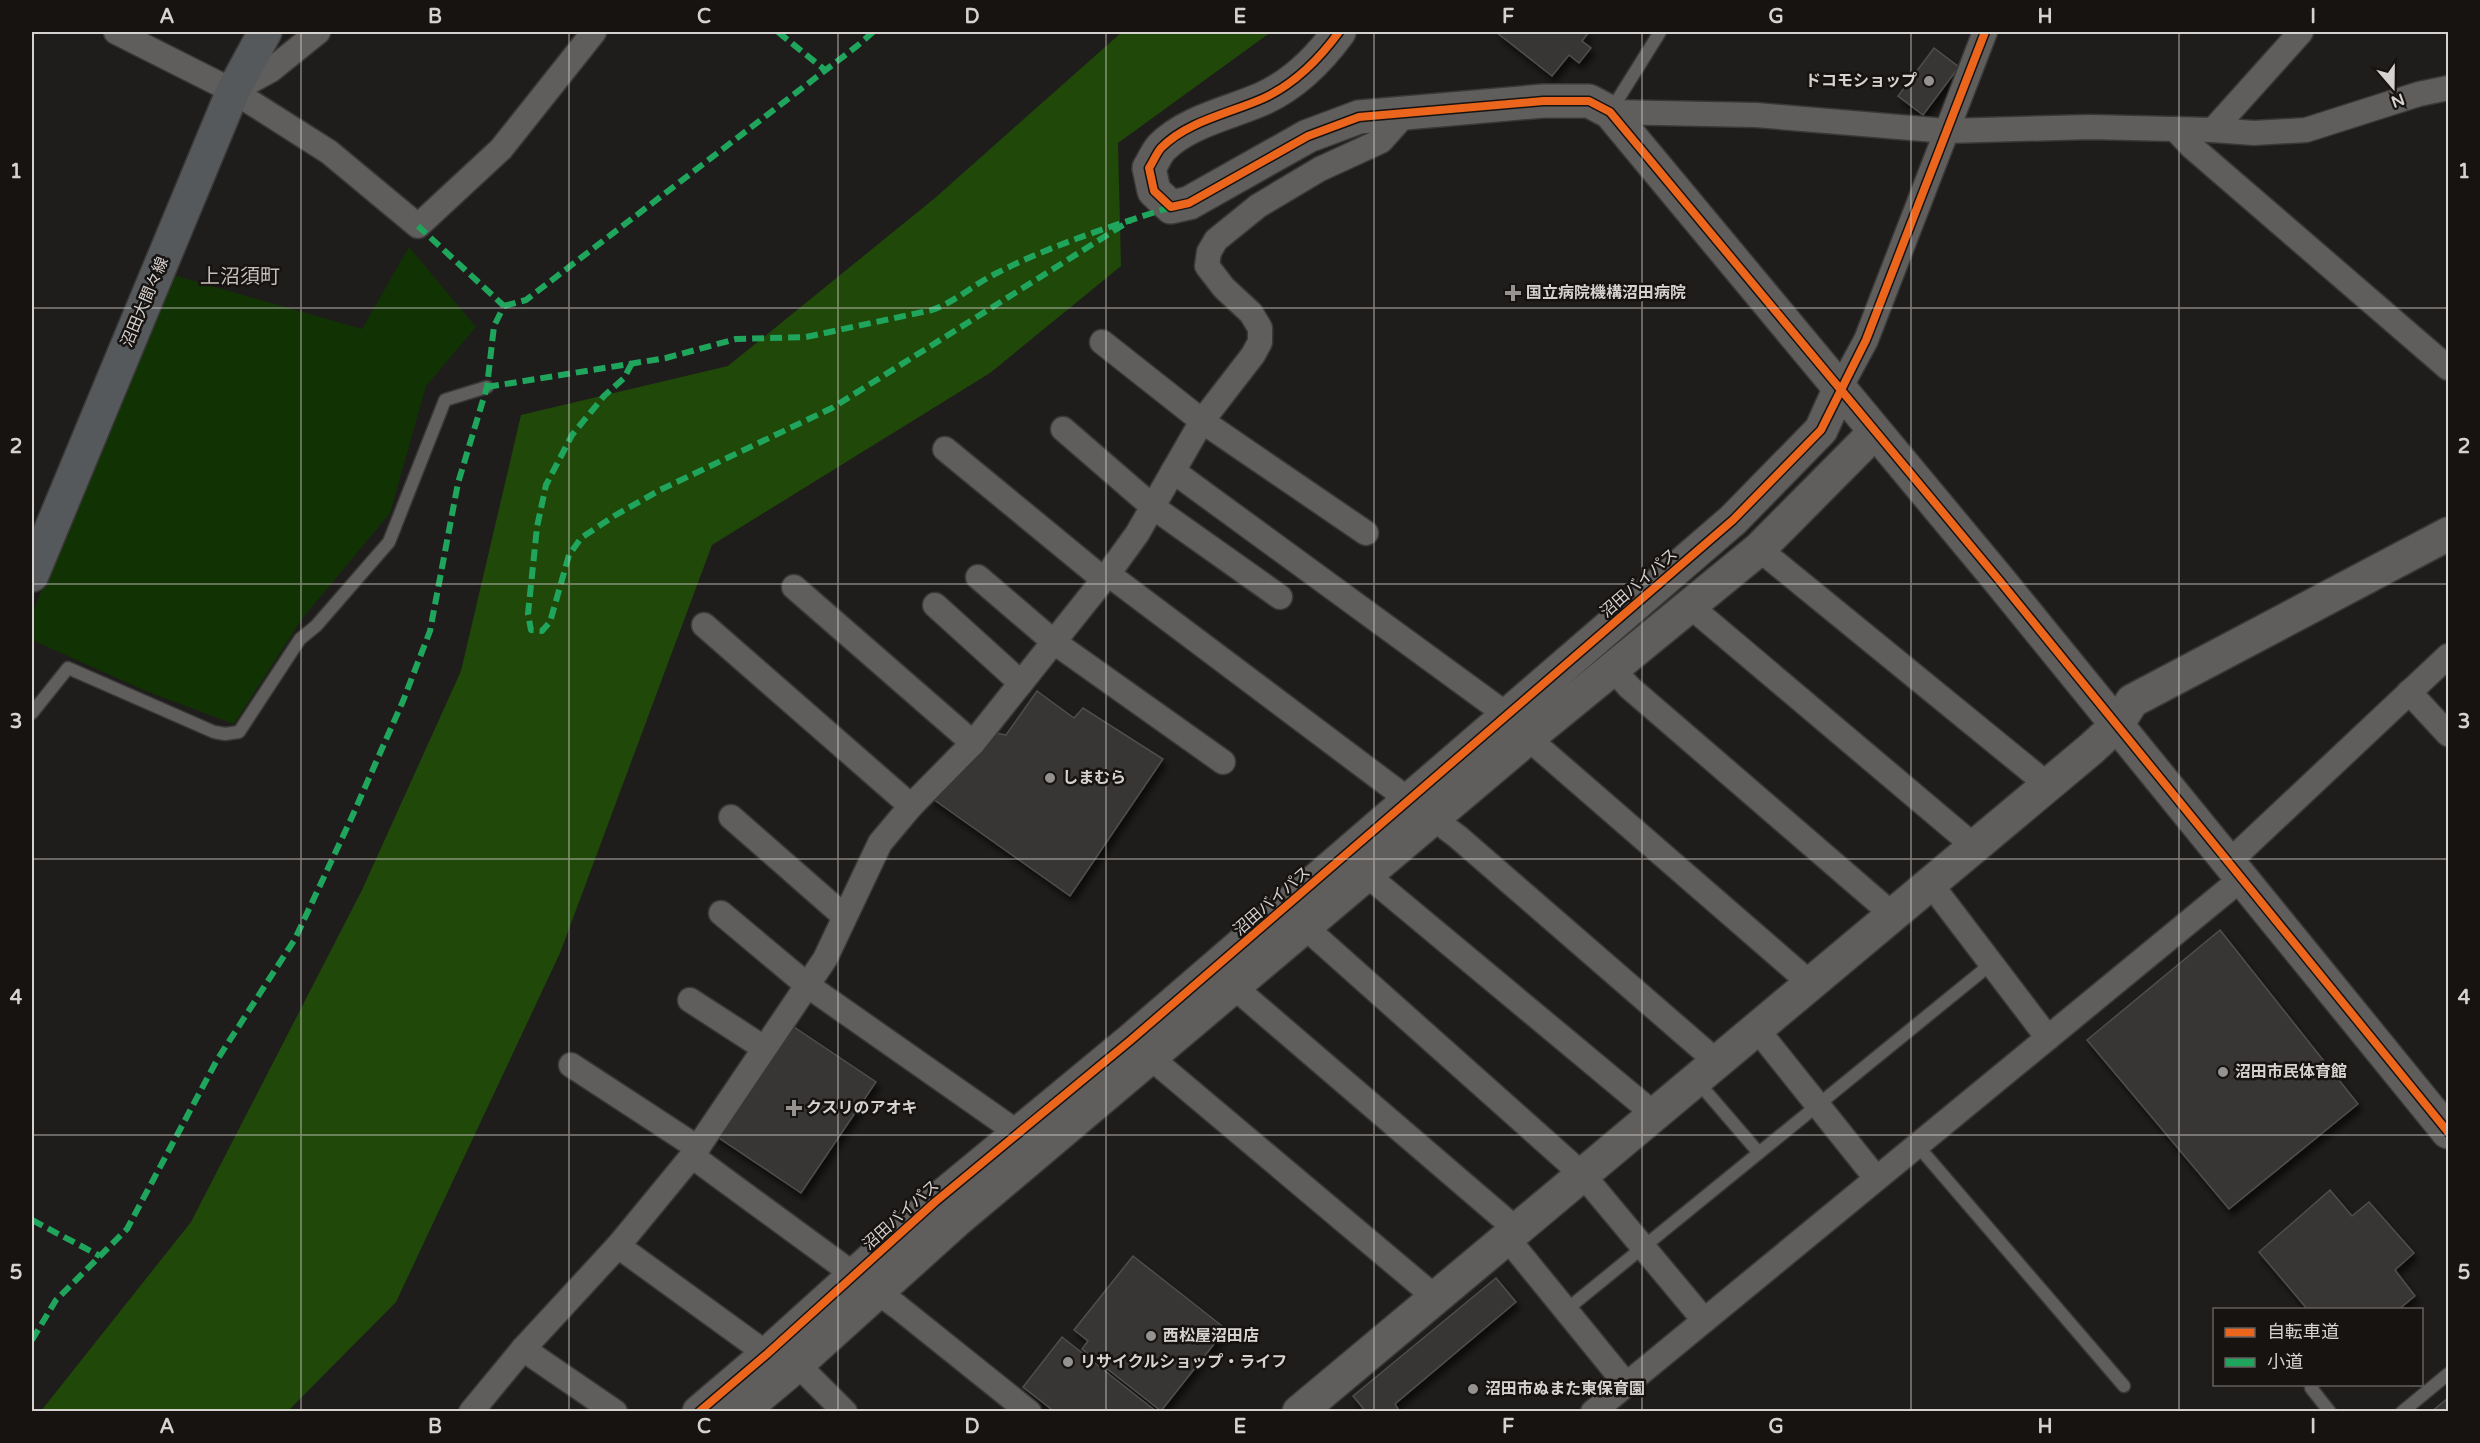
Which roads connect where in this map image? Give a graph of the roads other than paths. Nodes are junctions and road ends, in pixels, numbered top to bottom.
1 (116, 32) edge
2 (265, 32) edge
3 (318, 32) edge
4 (594, 32) edge
5 (1339, 32) edge
6 (1660, 32) edge
7 (1984, 32) edge
8 (2301, 32) edge
9 (2448, 88) edge
10 (233, 91) junction
11 (1407, 112) junction
12 (1610, 112) junction
13 (2175, 129) junction
14 (2213, 130) junction
15 (1947, 131) junction
16 (1102, 342) dead end
17 (2448, 368) edge
18 (487, 387) dead end
19 (1839, 390) junction
20 (1202, 421) junction
21 (1063, 429) dead end
22 (1875, 432) junction
23 (945, 449) dead end
24 (1173, 471) junction
25 (1153, 507) junction
26 (1365, 533) dead end
27 (2448, 534) edge
28 (1759, 549) junction
29 (32, 575) edge
30 (1105, 577) junction
31 (978, 578) dead end
32 (794, 587) dead end
33 (1280, 597) dead end
34 (935, 605) dead end
35 (1690, 606) junction
36 (704, 625) dead end
37 (1054, 642) junction
38 (2448, 656) edge
39 (1613, 669) junction
40 (1021, 683) junction
41 (2409, 692) junction
42 (32, 713) edge
43 (2117, 725) junction
44 (1518, 726) junction
45 (2448, 734) edge
46 (973, 743) junction
47 (1223, 762) dead end
48 (2048, 785) junction
49 (911, 806) junction
50 (1421, 809) junction
51 (731, 817) dead end
52 (1974, 846) junction
53 (2235, 871) junction
54 (1367, 875) junction
55 (1929, 883) junction
56 (722, 912) dead end
57 (1892, 914) junction
58 (843, 916) junction
59 (1305, 927) junction
60 (1991, 964) junction
61 (1810, 983) junction
62 (807, 985) junction
63 (1234, 987) junction
64 (690, 1000) dead end
65 (1756, 1028) junction
66 (2048, 1038) junction
67 (764, 1048) junction
68 (1150, 1058) junction
69 (571, 1065) dead end
70 (1705, 1070) junction
71 (1817, 1105) junction
72 (1654, 1114) junction
73 (2448, 1132) edge
74 (1018, 1133) junction
75 (1917, 1145) junction
76 (695, 1152) junction
77 (1759, 1154) junction
78 (1583, 1174) junction
79 (1876, 1178) junction
80 (1512, 1234) junction
81 (618, 1246) junction
82 (1644, 1248) junction
83 (866, 1284) junction
84 (1436, 1298) junction
85 (1566, 1310) junction
86 (1704, 1320) junction
87 (523, 1350) junction
88 (782, 1359) junction
89 (2448, 1374) edge
90 (1626, 1384) junction
91 (2124, 1386) dead end
92 (2311, 1388) dead end
93 (471, 1412) edge
94 (615, 1412) edge
95 (699, 1412) edge
96 (741, 1412) edge
97 (845, 1412) edge
98 (1029, 1412) edge
99 (1299, 1412) edge
100 (1593, 1412) edge
101 (2330, 1412) edge
102 (2402, 1412) edge

1 - 10 street
2 - 10 main road, 沼田大間々線
3 - 10 street
4 - 10 street
5 - 11 street
6 - 12 lane
7 - 15 street
8 - 14 street
9 - 14 street
10 - 29 main road, 沼田大間々線
11 - 12 street
11 - 20 street
12 - 15 street
12 - 19 street
13 - 14 street
13 - 15 street
13 - 17 street
15 - 19 street
16 - 20 street
18 - 42 lane
19 - 22 street
19 - 44 street, 沼田バイパス
20 - 24 street
20 - 26 street
21 - 25 street
22 - 28 street, 沼田バイパス
22 - 43 street
23 - 30 street
24 - 25 street
24 - 44 street
25 - 30 street
25 - 33 street
27 - 43 street
28 - 35 street, 沼田バイパス
28 - 48 street
30 - 37 street
30 - 50 street
31 - 37 street
32 - 46 street
34 - 40 street
35 - 39 street, 沼田バイパス
35 - 52 street
36 - 49 street
37 - 40 street
37 - 47 street
38 - 41 street
39 - 44 street, 沼田バイパス
39 - 57 street
40 - 46 street
41 - 45 street
41 - 53 street
43 - 48 street
43 - 53 street
44 - 50 street, 沼田バイパス
44 - 61 street
46 - 49 street
48 - 52 street
49 - 58 street
50 - 54 street, 沼田バイパス
50 - 70 street
50 - 74 street, 沼田バイパス
51 - 58 street
52 - 55 street
53 - 66 street
53 - 73 street
54 - 59 street, 沼田バイパス
54 - 72 street
55 - 57 street
55 - 60 street
56 - 62 street
57 - 61 street
58 - 62 street
59 - 63 street, 沼田バイパス
59 - 78 street
60 - 66 street
60 - 71 lane
61 - 65 street
62 - 67 street
62 - 74 street
63 - 68 street, 沼田バイパス
63 - 80 street
64 - 67 street
65 - 70 street
65 - 71 street
66 - 75 street
67 - 76 street
68 - 83 street, 沼田バイパス
68 - 84 street
69 - 76 street
70 - 72 street
70 - 77 lane
71 - 77 lane
71 - 79 street
72 - 78 street
74 - 83 street, 沼田バイパス
75 - 79 street
75 - 91 lane
76 - 81 street
76 - 83 street
77 - 82 lane
78 - 80 street
78 - 82 street
79 - 86 street
80 - 84 street
80 - 85 street
81 - 87 street
81 - 88 street
82 - 85 lane
82 - 86 street
83 - 88 street, 沼田バイパス
83 - 98 street
84 - 99 street
85 - 90 street
86 - 90 street
87 - 93 street
87 - 94 street
88 - 95 street, 沼田バイパス
88 - 96 street, 沼田バイパス
88 - 97 street
89 - 102 lane
90 - 100 street
92 - 101 lane

